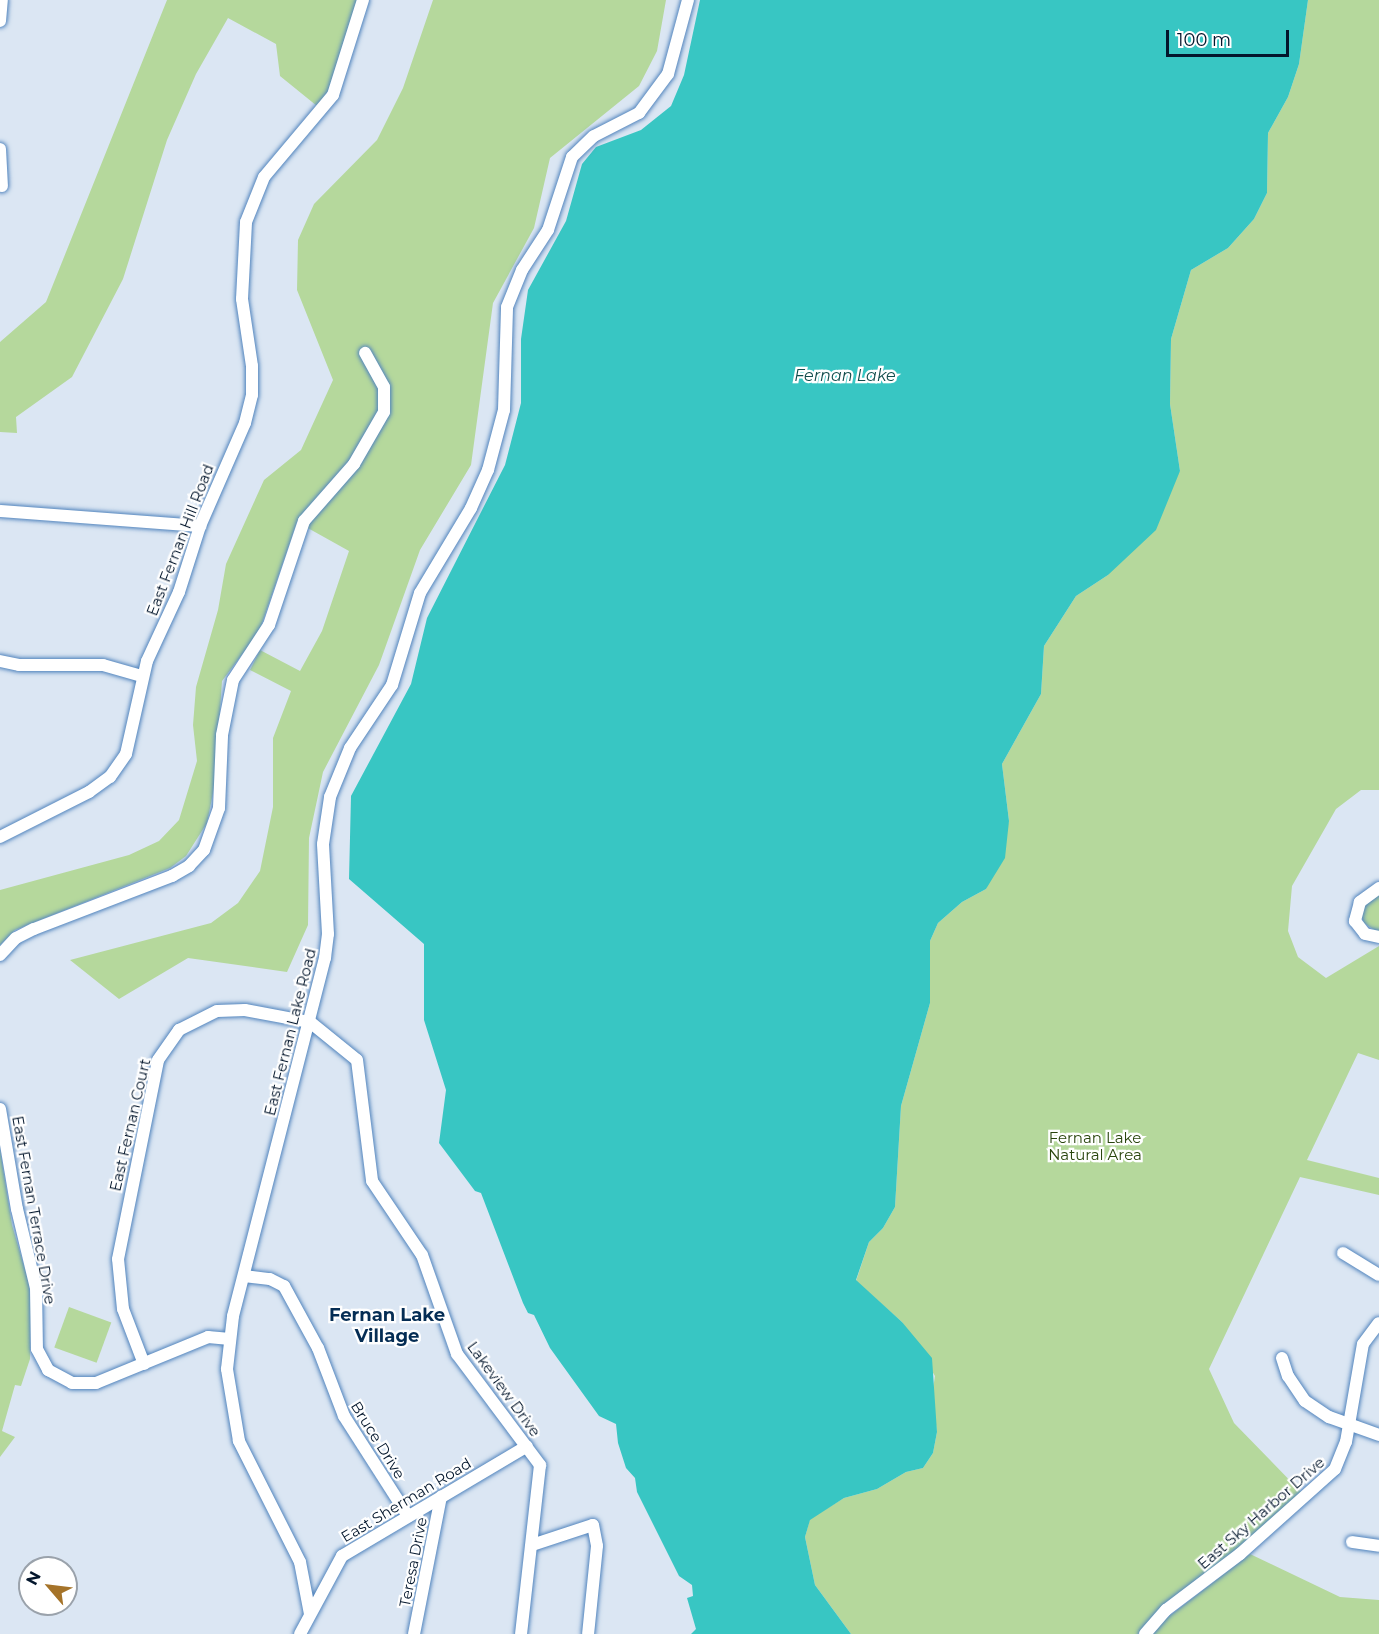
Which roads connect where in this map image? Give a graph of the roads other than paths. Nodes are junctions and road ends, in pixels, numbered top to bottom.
1 (2, 0) edge
2 (363, 0) edge
3 (688, 0) edge
4 (0, 21) edge
5 (0, 149) edge
6 (2, 186) dead end
7 (365, 353) dead end
8 (0, 511) edge
9 (200, 526) junction
10 (0, 661) edge
11 (142, 676) junction
12 (0, 837) edge
13 (1379, 888) edge
14 (1379, 937) edge
15 (0, 955) edge
16 (310, 1022) junction
17 (0, 1109) edge
18 (1342, 1253) dead end
19 (1379, 1275) edge
20 (244, 1276) junction
21 (1379, 1323) edge
22 (230, 1339) junction
23 (1282, 1358) dead end
24 (144, 1364) junction
25 (1349, 1423) junction
26 (1379, 1435) edge
27 (527, 1446) junction
28 (441, 1497) junction
29 (408, 1516) junction
30 (1352, 1542) dead end
31 (532, 1545) junction
32 (1379, 1546) edge
33 (310, 1614) junction
34 (305, 1632) edge
35 (414, 1634) edge
36 (521, 1634) edge
37 (588, 1634) edge
38 (1144, 1634) edge

1 - 4 street
2 - 9 street, East Fernan Hill Road
3 - 16 street, East Fernan Lake Road
5 - 6 street
7 - 15 street
8 - 9 street
9 - 11 street, East Fernan Hill Road
10 - 11 street
11 - 12 street, East Fernan Hill Road
13 - 14 street
16 - 20 street, East Fernan Lake Road
16 - 24 street, East Fernan Court
16 - 27 street, Lakeview Drive
17 - 24 street, East Fernan Terrace Drive
18 - 19 street
20 - 22 street, East Fernan Lake Road
20 - 29 street, Bruce Drive
21 - 25 street, East Sky Harbor Drive
22 - 24 street, East Fernan Terrace Drive
22 - 33 street, East Fernan Lake Road
23 - 25 street
25 - 26 street
25 - 38 street, East Sky Harbor Drive
27 - 28 street, East Sherman Road
27 - 31 street, Lakeview Drive
28 - 29 street, East Sherman Road
28 - 35 street, Teresa Drive
29 - 33 street, East Sherman Road
30 - 32 street
31 - 36 street, Lakeview Drive
31 - 37 street
33 - 34 street, East Sherman Road

